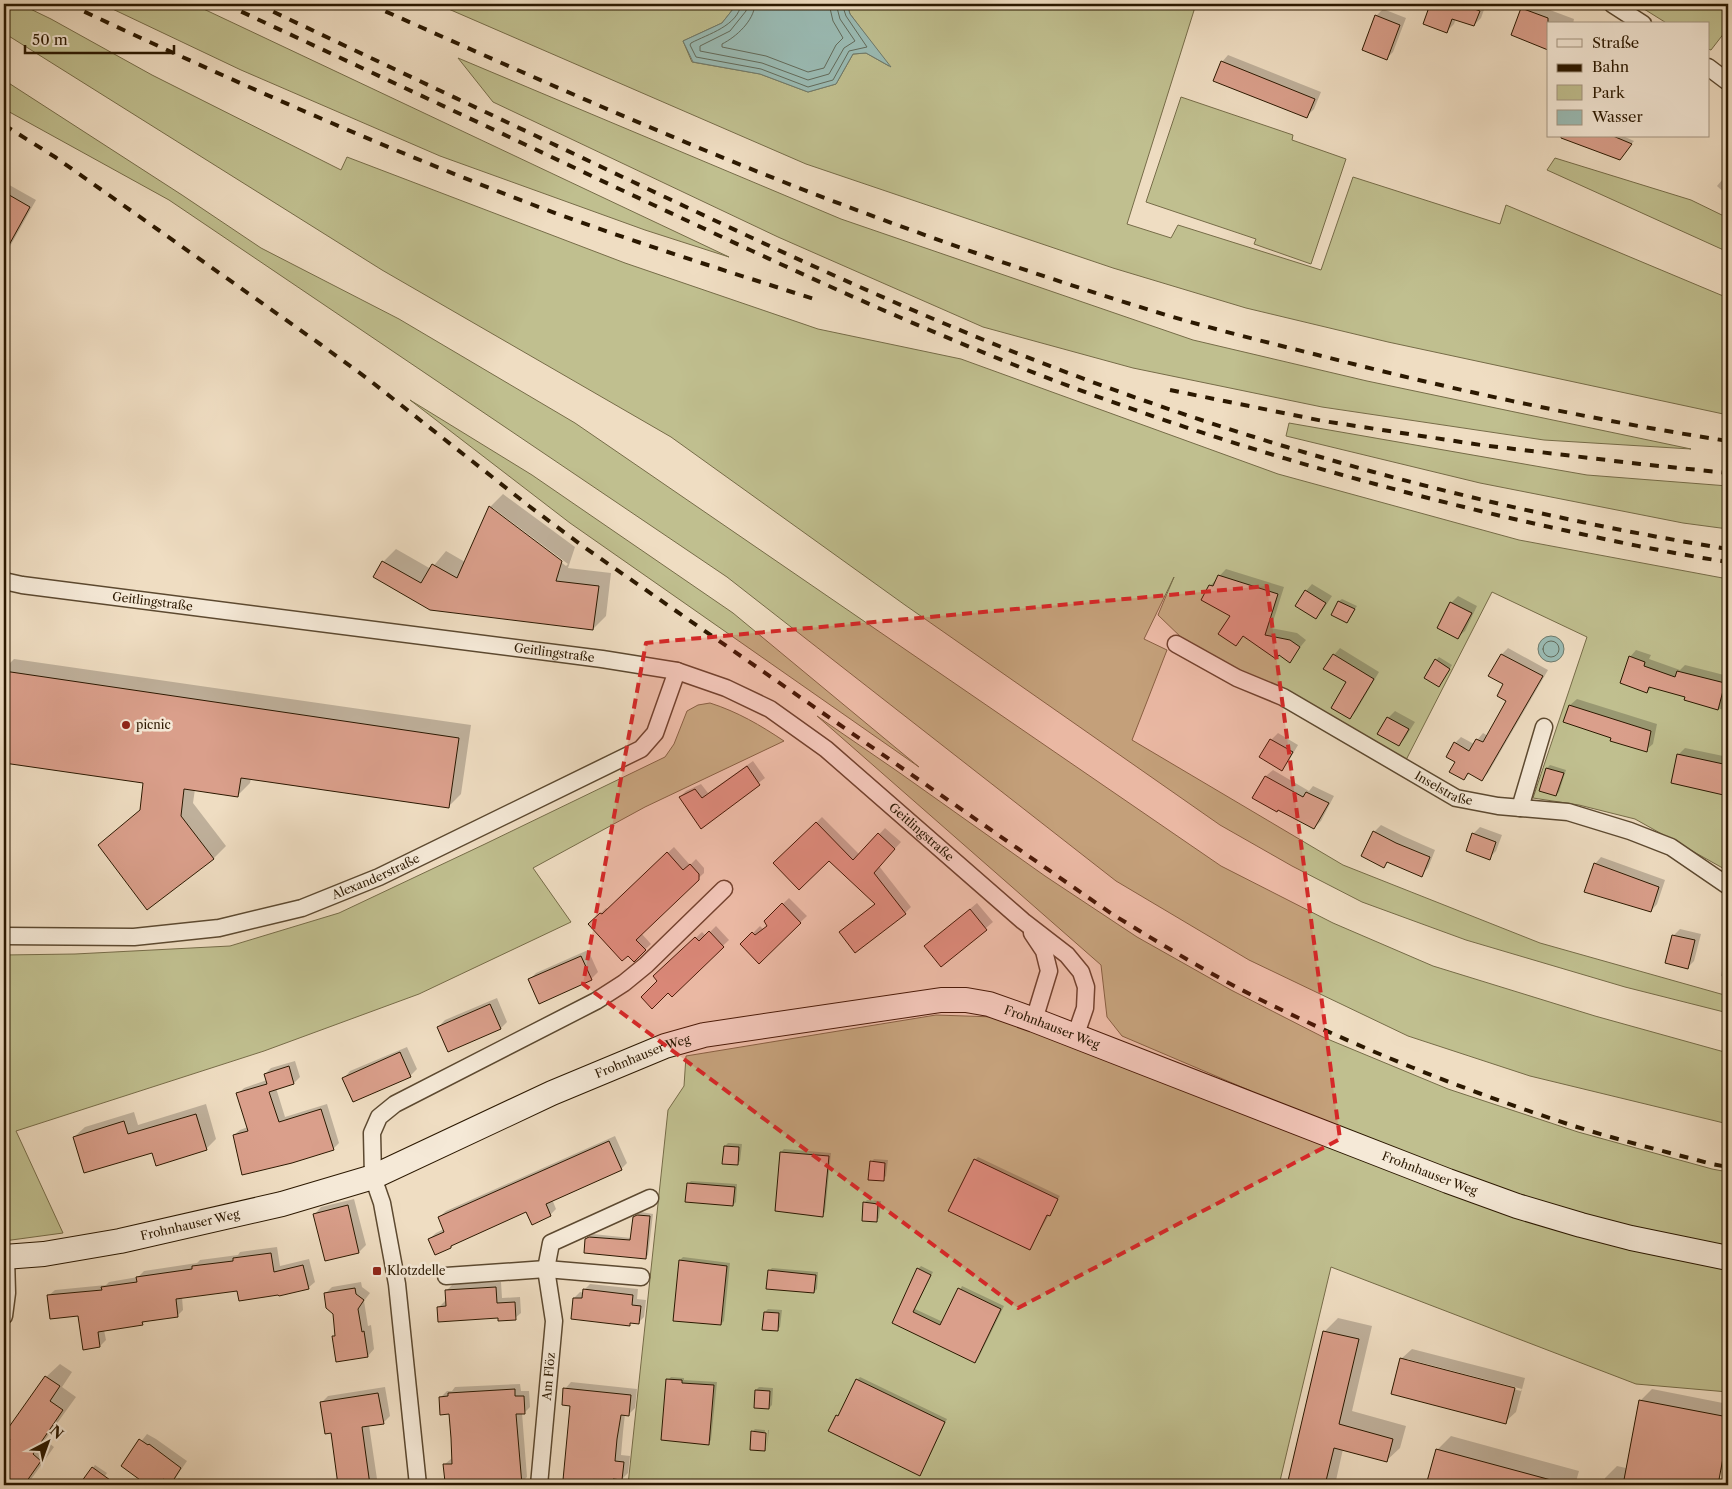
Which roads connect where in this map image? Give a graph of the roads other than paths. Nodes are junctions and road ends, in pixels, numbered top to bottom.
1 (1612, 4) edge
2 (1640, 22) edge
3 (1710, 68) edge
4 (1728, 82) edge
5 (4, 582) edge
6 (1176, 644) dead end
7 (677, 671) junction
8 (1544, 727) dead end
9 (1520, 808) junction
10 (1728, 886) edge
11 (724, 889) dead end
12 (1023, 921) junction
13 (4, 936) edge
14 (1034, 1020) junction
15 (1076, 1036) junction
16 (373, 1178) junction
17 (650, 1198) dead end
18 (5, 1257) edge
19 (1728, 1258) edge
20 (546, 1269) junction
21 (446, 1276) dead end
22 (641, 1277) dead end
23 (4, 1316) edge
24 (418, 1485) edge
25 (539, 1485) edge

1 - 2 street
3 - 4 street
5 - 7 street, Geitlingstraße
6 - 9 street, Inselstraße
7 - 12 street, Geitlingstraße
7 - 13 street, Alexanderstraße
8 - 9 street
9 - 10 street, Inselstraße
11 - 16 street
12 - 14 street, Geitlingstraße
12 - 15 street, Geitlingstraße
14 - 15 main road, Frohnhauser Weg
14 - 16 main road, Frohnhauser Weg
15 - 19 main road, Frohnhauser Weg
16 - 18 main road, Frohnhauser Weg
16 - 24 street
17 - 20 street, Am Flöz
18 - 23 street
20 - 21 street
20 - 22 street
20 - 25 street, Am Flöz

